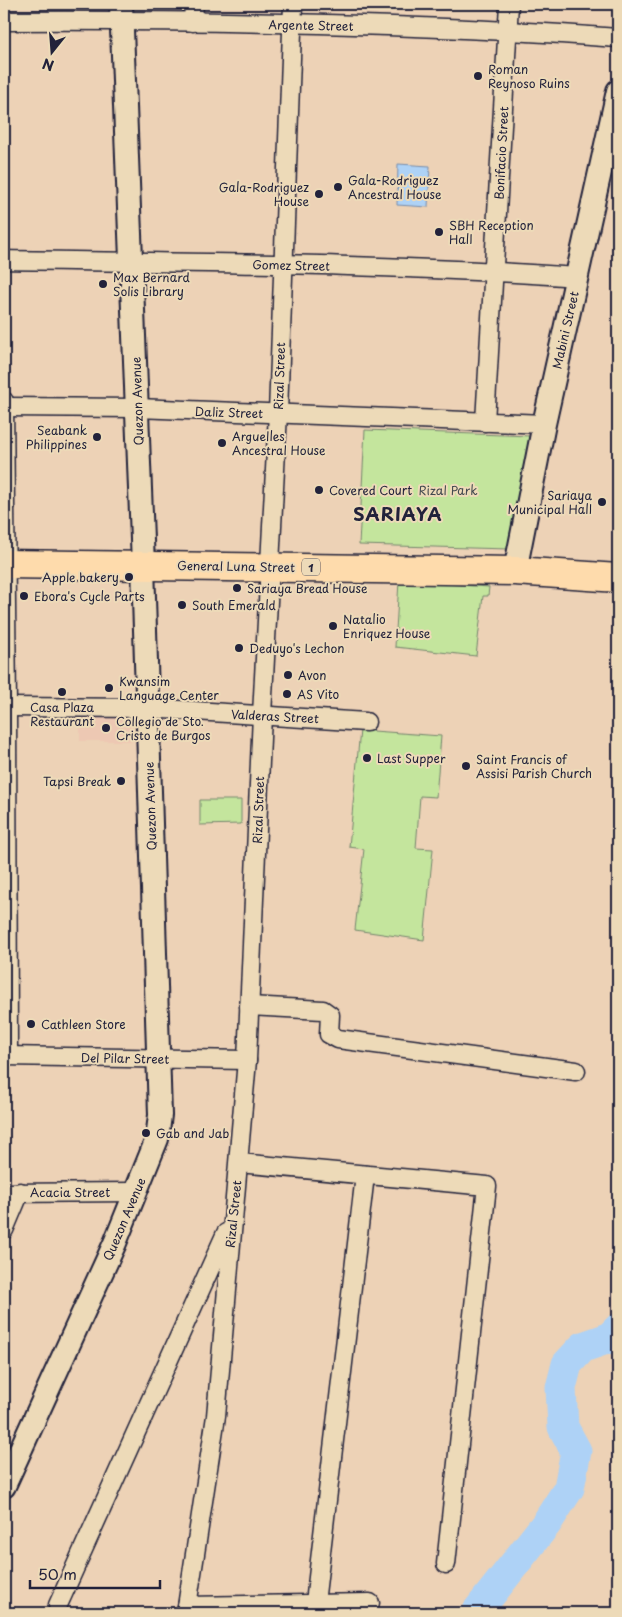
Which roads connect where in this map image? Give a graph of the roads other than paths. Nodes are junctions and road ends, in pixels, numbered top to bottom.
1 (194, 4) edge
2 (293, 4) edge
3 (509, 4) edge
4 (122, 12) edge
5 (4, 21) edge
6 (193, 22) junction
7 (292, 24) junction
8 (508, 30) junction
9 (618, 38) edge
10 (618, 91) edge
11 (4, 260) edge
12 (131, 262) junction
13 (283, 264) junction
14 (494, 271) junction
15 (577, 277) junction
16 (4, 401) edge
17 (4, 407) edge
18 (137, 408) junction
19 (278, 414) junction
20 (485, 422) junction
21 (544, 424) junction
22 (4, 564) edge
23 (143, 565) junction
24 (270, 566) junction
25 (514, 571) junction
26 (618, 578) edge
27 (6, 707) edge
28 (147, 708) junction
29 (262, 715) junction
30 (366, 722) dead end
31 (250, 1006) junction
32 (6, 1056) edge
33 (158, 1058) junction
34 (247, 1060) junction
35 (576, 1071) dead end
36 (239, 1163) junction
37 (365, 1174) junction
38 (135, 1192) junction
39 (12, 1193) edge
40 (232, 1221) junction
41 (4, 1230) edge
42 (4, 1486) edge
43 (446, 1564) dead end
44 (316, 1603) junction
45 (370, 1603) dead end
46 (58, 1604) dead end
47 (187, 1610) edge

1 - 6 street
2 - 7 street, Rizal Street
3 - 8 street, Bonifacio Street
4 - 5 street, Argente Street
4 - 6 street, Argente Street
4 - 12 street, Quezon Avenue
6 - 7 street, Argente Street
7 - 8 street, Argente Street
7 - 13 street, Rizal Street
8 - 9 street, Argente Street
8 - 14 street, Bonifacio Street
10 - 15 street, Mabini Street
11 - 12 street, Gomez Street
12 - 13 street, Gomez Street
12 - 18 street, Quezon Avenue
13 - 14 street, Gomez Street
13 - 19 street, Rizal Street
14 - 15 street, Gomez Street
14 - 20 street, Bonifacio Street
15 - 21 street, Mabini Street
16 - 17 street
17 - 18 street, Daliz Street
17 - 22 street
18 - 19 street, Daliz Street
18 - 23 street, Quezon Avenue
19 - 20 street, Daliz Street
19 - 24 street, Rizal Street
20 - 21 street, Daliz Street
21 - 25 street, Mabini Street
22 - 23 main road, General Luna Street / 1
22 - 27 street
23 - 24 main road, General Luna Street / 1
23 - 28 street, Quezon Avenue
24 - 25 main road, General Luna Street / 1
24 - 29 street, Rizal Street
25 - 26 main road, General Luna Street / 1
27 - 28 street, Valderas Street
27 - 32 street
28 - 29 street, Valderas Street
28 - 33 street, Quezon Avenue
29 - 30 street, Valderas Street
29 - 31 street, Rizal Street
31 - 34 street, Rizal Street
31 - 35 street
32 - 33 street, Del Pilar Street
33 - 34 street, Del Pilar Street
33 - 38 street, Quezon Avenue
34 - 36 street, Rizal Street
36 - 37 street
36 - 40 street, Rizal Street
37 - 43 street
37 - 44 street
38 - 39 street, Acacia Street
38 - 42 street, Quezon Avenue
39 - 41 street
40 - 46 street
40 - 47 street, Rizal Street
44 - 45 street
44 - 47 street

